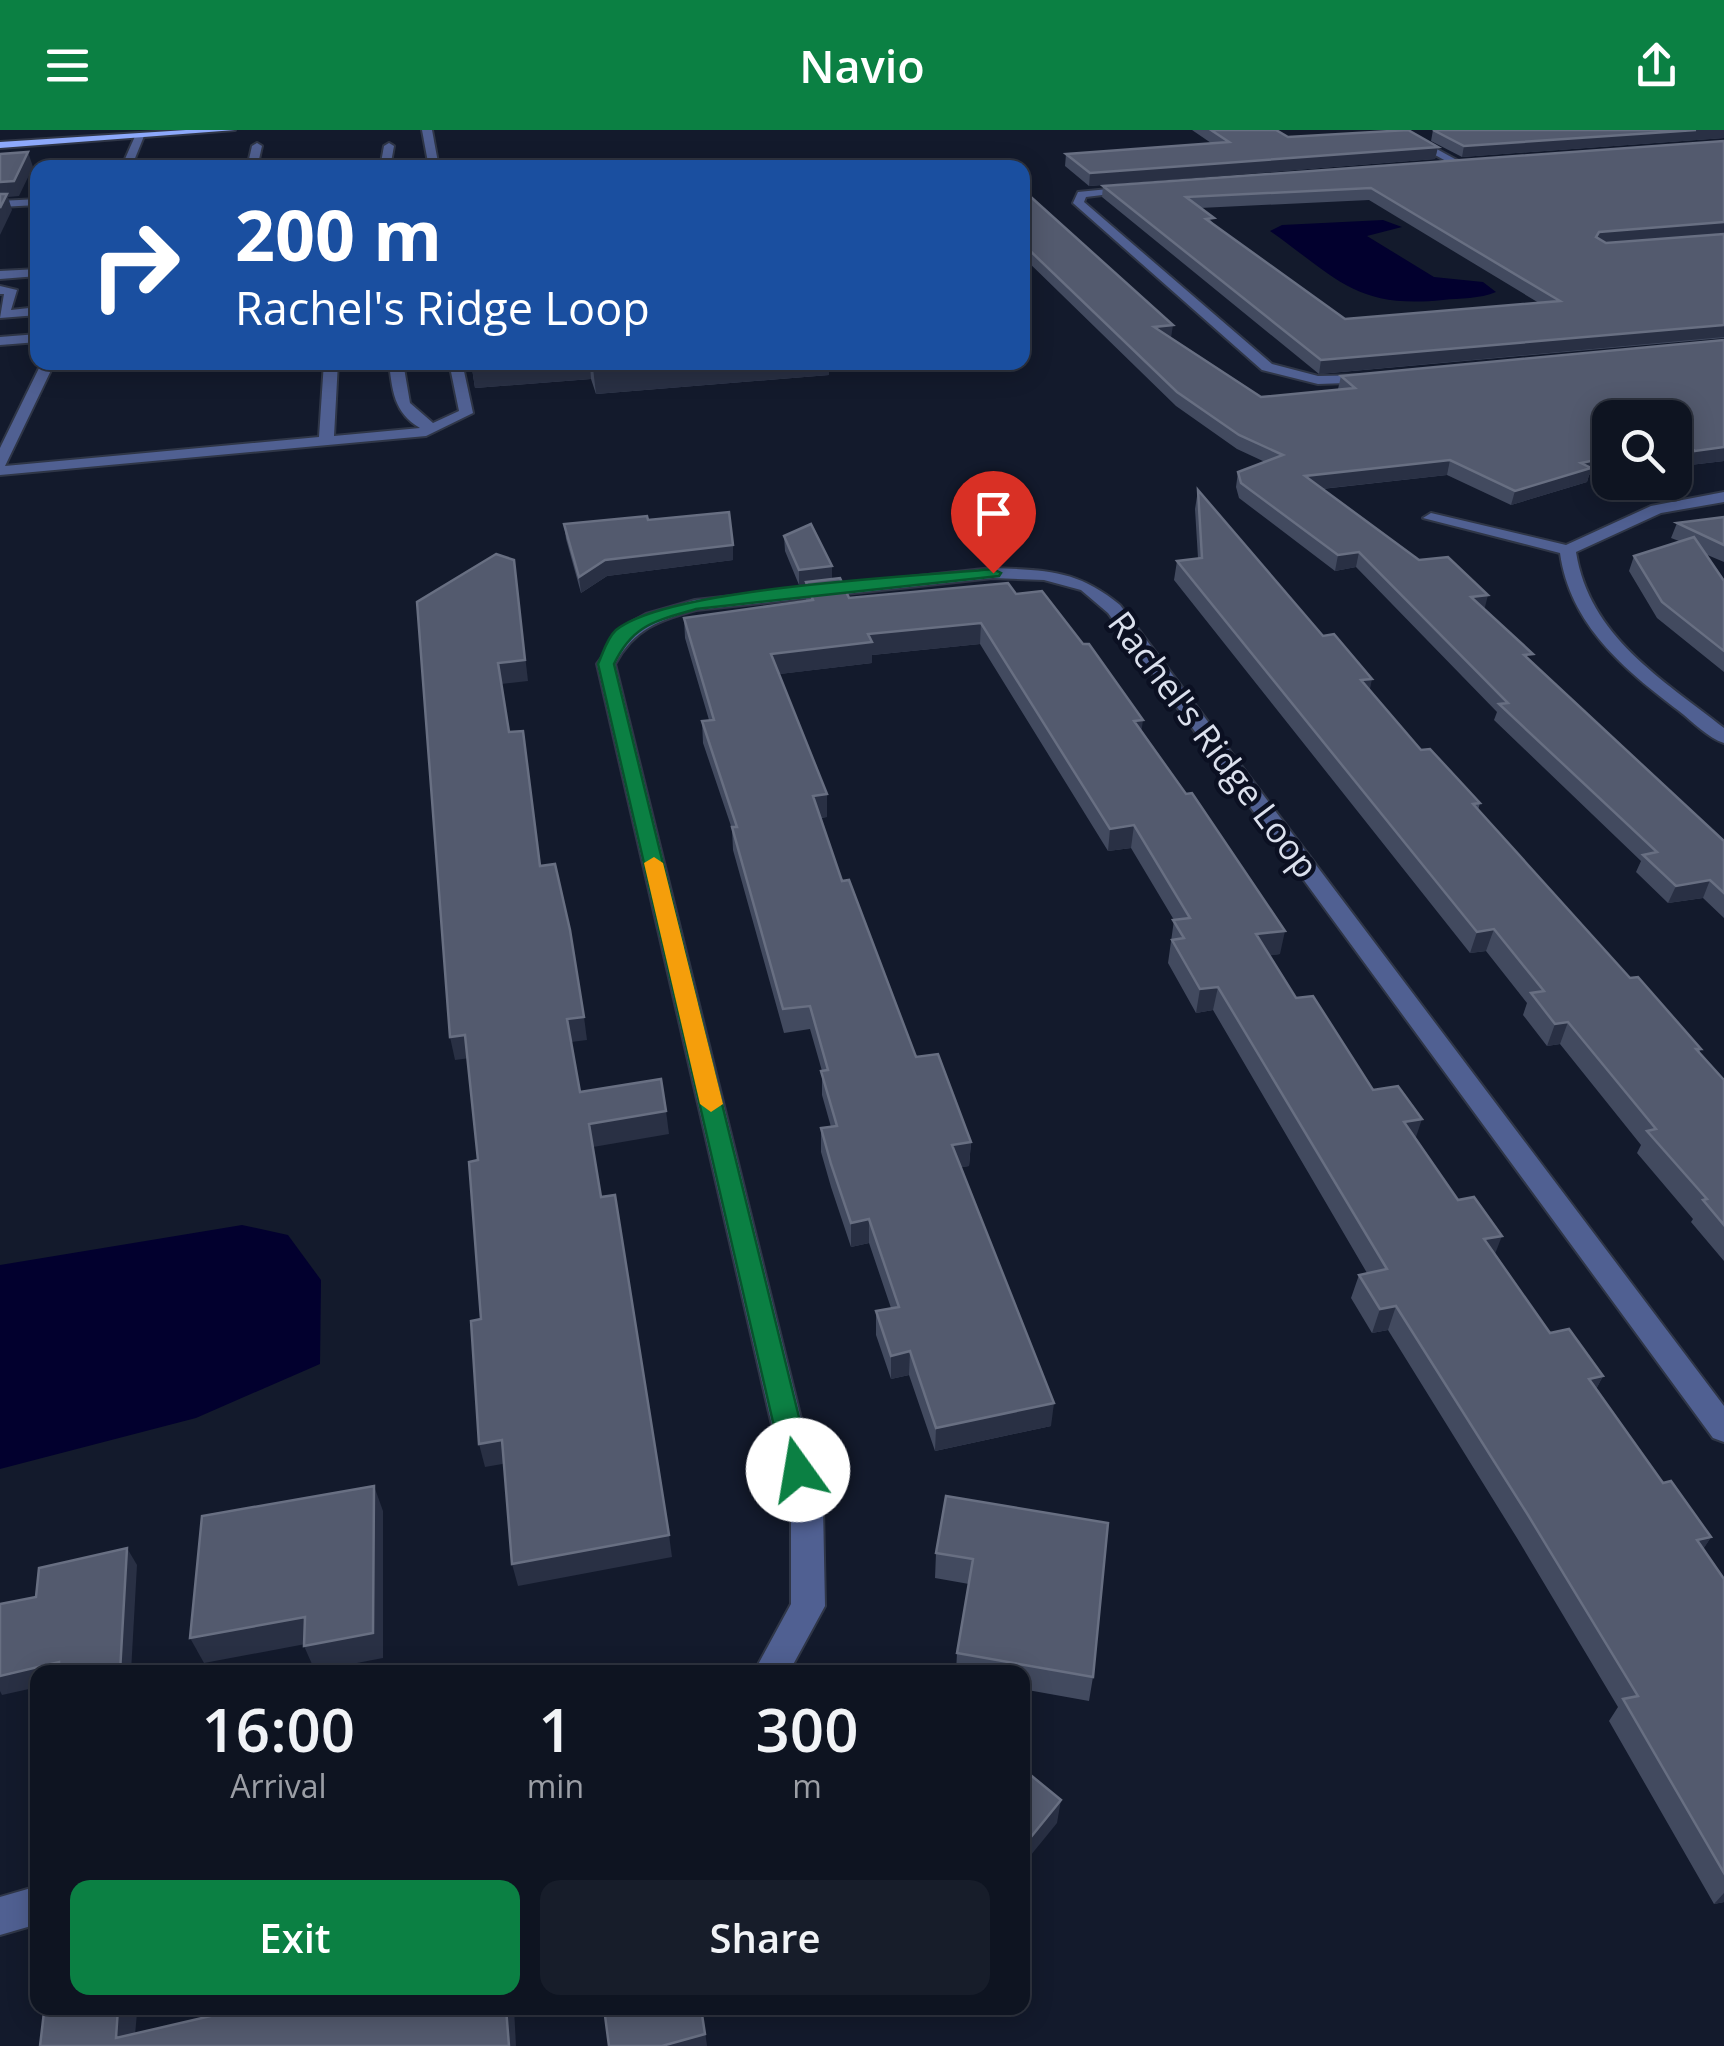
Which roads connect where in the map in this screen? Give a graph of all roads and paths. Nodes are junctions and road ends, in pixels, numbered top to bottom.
1 (49, 130) edge
2 (230, 130) edge
3 (427, 130) edge
4 (1395, 130) edge
5 (0, 133) edge
6 (139, 136) junction
7 (0, 144) edge
8 (257, 146) dead end
9 (388, 146) dead end
10 (129, 160) edge
11 (254, 160) edge
12 (387, 160) edge
13 (433, 160) edge
14 (1478, 163) edge
15 (1459, 164) junction
16 (1440, 166) edge
17 (1141, 187) edge
18 (30, 202) edge
19 (0, 204) edge
20 (30, 272) edge
21 (0, 274) edge
22 (0, 290) edge
23 (30, 312) edge
24 (30, 339) edge
25 (0, 341) edge
26 (46, 370) edge
27 (330, 370) edge
28 (397, 370) edge
29 (457, 370) edge
30 (1387, 377) edge
31 (20, 423) junction
32 (0, 425) edge
33 (433, 429) junction
34 (326, 442) junction
35 (0, 467) edge
36 (1724, 497) edge
37 (1431, 518) dead end
38 (1568, 550) junction
39 (1724, 738) edge
40 (1724, 1429) edge
41 (775, 1665) edge
42 (30, 1907) edge
43 (0, 1916) edge

1 - 5 main road
2 - 6 main road
3 - 13 street
4 - 15 street
6 - 7 main road
6 - 10 street
8 - 11 street
9 - 12 street
14 - 15 street
15 - 16 street
17 - 30 street
18 - 19 street
20 - 21 street
22 - 23 street
24 - 25 street
26 - 31 street
27 - 34 street
28 - 33 street
29 - 33 street
31 - 32 street
31 - 35 street
33 - 34 street
34 - 35 street
36 - 38 street
37 - 38 street
38 - 39 street
40 - 41 street, Rachel's Ridge Loop
42 - 43 street

